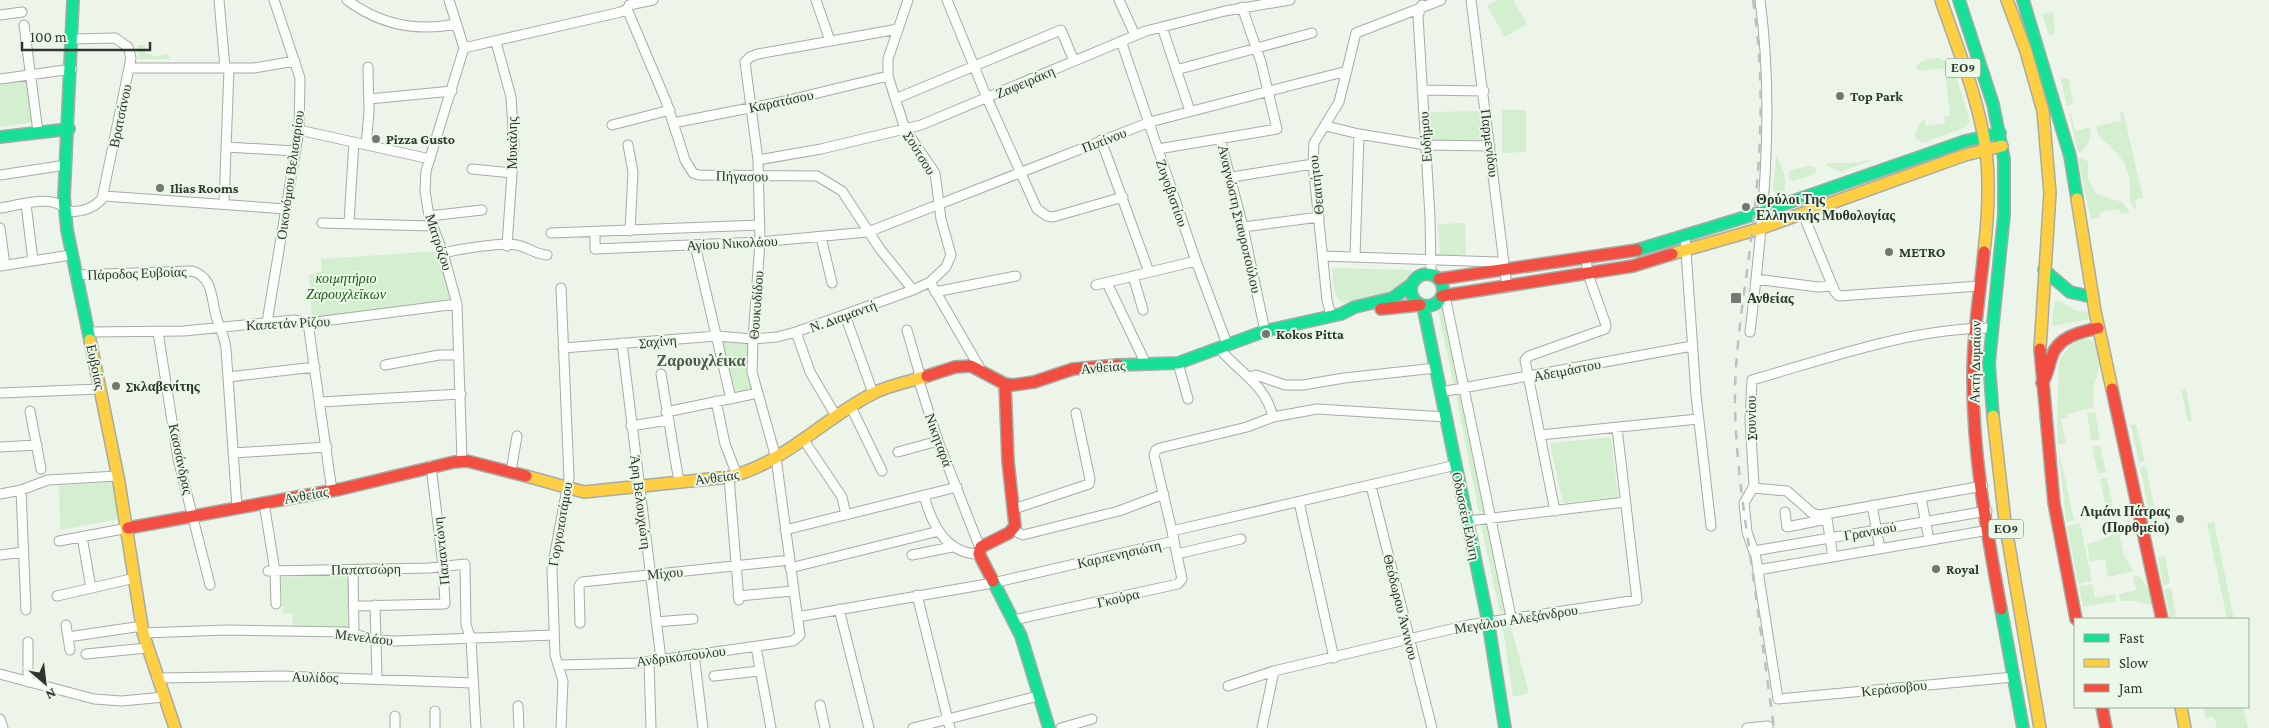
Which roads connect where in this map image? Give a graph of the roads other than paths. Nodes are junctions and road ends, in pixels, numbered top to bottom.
1 (73, 0) edge
2 (219, 0) edge
3 (274, 0) edge
4 (346, 0) edge
5 (449, 0) edge
6 (653, 0) edge
7 (816, 0) edge
8 (908, 0) edge
9 (947, 0) edge
10 (1119, 0) edge
11 (1227, 0) edge
12 (1290, 0) edge
13 (1441, 0) edge
14 (1471, 0) edge
15 (1760, 0) edge
16 (1941, 0) edge
17 (1959, 0) edge
18 (2007, 0) edge
19 (2024, 0) edge
20 (1422, 4) edge
21 (628, 5) edge
22 (1238, 8) junction
23 (22, 12) dead end
24 (0, 15) edge
25 (24, 24) dead end
26 (456, 24) junction
27 (1162, 27) junction
28 (898, 30) junction
29 (1312, 33) dead end
30 (1135, 35) junction
31 (73, 39) junction
32 (830, 41) junction
33 (1121, 41) junction
34 (496, 42) junction
35 (464, 48) junction
36 (1256, 49) junction
37 (295, 61) junction
38 (1074, 61) junction
39 (974, 66) junction
40 (368, 67) dead end
41 (72, 68) junction
42 (130, 68) junction
43 (227, 68) junction
44 (1176, 70) junction
45 (1347, 71) junction
46 (31, 74) junction
47 (888, 76) junction
48 (0, 79) edge
49 (1268, 90) junction
50 (1422, 90) junction
51 (452, 91) junction
52 (1484, 91) junction
53 (987, 98) junction
54 (369, 99) junction
55 (895, 99) junction
56 (751, 108) junction
57 (670, 110) junction
58 (1190, 111) junction
59 (1150, 122) junction
60 (673, 123) junction
61 (612, 125) dead end
62 (1326, 126) junction
63 (69, 129) junction
64 (905, 129) junction
65 (299, 130) junction
66 (38, 132) junction
67 (2000, 133) junction
68 (1358, 134) junction
69 (1984, 136) junction
70 (0, 137) edge
71 (1220, 139) junction
72 (1101, 140) junction
73 (354, 142) junction
74 (366, 145) junction
75 (628, 145) dead end
76 (1426, 145) junction
77 (1490, 146) junction
78 (2002, 146) junction
79 (227, 147) junction
80 (1158, 149) junction
81 (1986, 150) junction
82 (295, 151) junction
83 (430, 159) junction
84 (758, 160) junction
85 (1313, 164) junction
86 (66, 165) junction
87 (472, 169) dead end
88 (512, 173) junction
89 (1020, 174) junction
90 (0, 175) edge
91 (759, 176) junction
92 (1232, 177) junction
93 (1837, 186) junction
94 (104, 196) junction
95 (1123, 197) junction
96 (1842, 201) junction
97 (26, 204) junction
98 (224, 204) junction
99 (64, 205) junction
100 (938, 206) junction
101 (0, 208) edge
102 (286, 209) junction
103 (482, 210) dead end
104 (1762, 212) junction
105 (1804, 214) junction
106 (429, 216) junction
107 (1319, 217) junction
108 (349, 222) junction
109 (322, 223) dead end
110 (760, 225) junction
111 (432, 226) junction
112 (1243, 227) junction
113 (0, 228) edge
114 (1762, 228) junction
115 (630, 231) junction
116 (594, 232) junction
117 (868, 232) junction
118 (551, 233) dead end
119 (821, 237) junction
120 (1685, 237) junction
121 (760, 242) junction
122 (694, 245) junction
123 (508, 246) junction
124 (1688, 251) junction
125 (443, 253) junction
126 (71, 255) junction
127 (547, 255) dead end
128 (1323, 256) junction
129 (1355, 257) junction
130 (1586, 258) junction
131 (33, 261) junction
132 (1196, 261) junction
133 (1431, 261) junction
134 (2, 266) edge
135 (1505, 268) junction
136 (2044, 270) junction
137 (1149, 272) junction
138 (1588, 274) junction
139 (75, 275) junction
140 (1016, 276) dead end
141 (1133, 276) junction
142 (1435, 277) junction
143 (1756, 279) junction
144 (930, 282) junction
145 (832, 283) dead end
146 (1107, 283) junction
147 (1412, 284) junction
148 (1096, 286) dead end
149 (1508, 286) junction
150 (1833, 286) junction
151 (1980, 286) junction
152 (561, 288) dead end
153 (913, 290) junction
154 (935, 292) junction
155 (1443, 296) junction
156 (2092, 297) junction
157 (457, 304) junction
158 (1422, 305) junction
159 (1144, 310) dead end
160 (1346, 312) junction
161 (846, 315) junction
162 (1331, 316) junction
163 (267, 322) junction
164 (308, 324) junction
165 (221, 327) junction
166 (1975, 328) junction
167 (1992, 328) junction
168 (2098, 328) junction
169 (907, 330) dead end
170 (1265, 331) junction
171 (88, 332) junction
172 (158, 332) junction
173 (796, 332) junction
174 (1750, 332) dead end
175 (717, 336) junction
176 (753, 339) junction
177 (622, 343) junction
178 (1223, 346) junction
179 (1692, 346) junction
180 (563, 348) junction
181 (459, 355) junction
182 (1178, 362) junction
183 (1146, 364) junction
184 (386, 365) dead end
185 (315, 367) junction
186 (1436, 368) junction
187 (980, 370) junction
188 (661, 374) dead end
189 (228, 377) junction
190 (1249, 377) junction
191 (918, 378) junction
192 (1529, 378) junction
193 (1005, 384) junction
194 (2041, 384) junction
195 (1464, 388) junction
196 (100, 389) junction
197 (1441, 392) junction
198 (0, 393) edge
199 (758, 393) junction
200 (874, 393) junction
201 (461, 394) junction
202 (730, 398) junction
203 (1188, 400) dead end
204 (716, 401) junction
205 (320, 402) junction
206 (851, 407) junction
207 (30, 411) dead end
208 (1076, 413) dead end
209 (667, 416) junction
210 (836, 416) junction
211 (1273, 417) junction
212 (1446, 417) junction
213 (1698, 419) junction
214 (631, 426) junction
215 (1617, 428) junction
216 (1540, 435) junction
217 (517, 436) dead end
218 (803, 438) junction
219 (938, 441) junction
220 (36, 445) junction
221 (0, 447) edge
222 (327, 447) junction
223 (898, 452) dead end
224 (232, 453) junction
225 (776, 458) junction
226 (462, 461) junction
227 (1456, 465) junction
228 (431, 466) junction
229 (41, 468) dead end
230 (511, 471) junction
231 (882, 471) dead end
232 (117, 476) junction
233 (733, 476) junction
234 (679, 482) junction
235 (639, 486) junction
236 (1371, 486) junction
237 (1983, 486) junction
238 (957, 487) junction
239 (568, 488) junction
240 (1753, 488) junction
241 (21, 490) junction
242 (332, 491) junction
243 (0, 494) edge
244 (1164, 494) junction
245 (924, 495) junction
246 (1921, 497) junction
247 (1299, 502) junction
248 (1625, 502) junction
249 (264, 503) junction
250 (1872, 505) junction
251 (237, 507) junction
252 (1014, 509) junction
253 (1555, 511) junction
254 (1986, 511) junction
255 (1785, 512) dead end
256 (194, 515) junction
257 (846, 515) junction
258 (1824, 517) junction
259 (1490, 519) junction
260 (1468, 521) junction
261 (1925, 521) junction
262 (1711, 526) dead end
263 (128, 528) junction
264 (785, 530) junction
265 (1013, 530) junction
266 (1877, 530) junction
267 (1989, 530) junction
268 (939, 531) junction
269 (1173, 536) junction
270 (82, 537) junction
271 (1830, 538) junction
272 (1241, 539) dead end
273 (1929, 540) junction
274 (59, 541) dead end
275 (952, 547) junction
276 (1880, 549) junction
277 (979, 551) junction
278 (1754, 551) junction
279 (23, 552) junction
280 (1177, 554) junction
281 (0, 555) edge
282 (912, 555) dead end
283 (1833, 557) junction
284 (790, 564) junction
285 (736, 565) junction
286 (443, 566) junction
287 (353, 570) junction
288 (1758, 570) junction
289 (272, 571) junction
290 (650, 574) junction
291 (135, 578) junction
292 (993, 583) junction
293 (210, 585) dead end
294 (91, 588) junction
295 (794, 591) junction
296 (917, 595) junction
297 (57, 596) dead end
298 (276, 604) dead end
299 (353, 606) junction
300 (375, 606) junction
301 (839, 609) junction
302 (26, 610) dead end
303 (797, 617) junction
304 (1511, 617) junction
305 (2076, 618) edge
306 (2162, 618) edge
307 (693, 619) dead end
308 (1013, 620) junction
309 (1488, 621) junction
310 (656, 622) junction
311 (580, 623) dead end
312 (66, 625) dead end
313 (143, 630) junction
314 (354, 633) junction
315 (554, 635) junction
316 (800, 635) joint
317 (68, 637) junction
318 (471, 639) junction
319 (376, 640) junction
320 (1409, 640) junction
321 (28, 642) dead end
322 (756, 647) junction
323 (147, 648) junction
324 (70, 650) dead end
325 (86, 654) dead end
326 (694, 654) junction
327 (1334, 658) junction
328 (661, 660) junction
329 (650, 661) junction
330 (559, 665) junction
331 (760, 670) junction
332 (1274, 671) junction
333 (0, 674) edge
334 (714, 676) dead end
335 (2014, 677) junction
336 (157, 678) junction
337 (377, 678) junction
338 (28, 682) junction
339 (473, 683) junction
340 (1228, 686) dead end
341 (1038, 696) junction
342 (1776, 696) joint
343 (164, 697) junction
344 (820, 705) dead end
345 (518, 706) dead end
346 (2094, 708) edge
347 (2102, 708) edge
348 (2180, 708) edge
349 (435, 711) dead end
350 (395, 716) dead end
351 (0, 719) edge
352 (1092, 719) dead end
353 (949, 723) edge
354 (1768, 727) edge
355 (3, 728) edge
356 (175, 728) edge
357 (395, 728) edge
358 (435, 728) edge
359 (476, 728) edge
360 (519, 728) edge
361 (561, 728) edge
362 (651, 728) edge
363 (703, 728) edge
364 (770, 728) edge
365 (825, 728) edge
366 (870, 728) edge
367 (913, 728) edge
368 (1049, 728) edge
369 (1061, 728) edge
370 (1262, 728) edge
371 (1432, 728) edge
372 (1505, 728) edge
373 (1746, 728) edge
374 (2023, 728) edge
375 (2040, 728) edge
376 (2098, 728) edge
377 (2106, 728) edge
378 (2185, 728) edge

1 - 31 main road, Ευβοίας
2 - 43 street
3 - 37 street, Οικονόμου Βελισαρίου
4 - 26 street
5 - 26 street
6 - 21 street
7 - 32 street
8 - 28 street
9 - 39 street
10 - 30 street
11 - 22 street, Αναγνώστη Σταυροπούλου
12 - 22 street, Ζαφειράκη
13 - 20 street
14 - 52 street, Παρμενίδου
15 - 104 street
16 - 69 main road, Ακτή Δυμαίων / ΕΟ9
17 - 67 main road, Ακτή Δυμαίων / ΕΟ9
18 - 136 main road
19 - 156 main road
20 - 45 street, Θεαιτήτου
20 - 50 street, Ευδήμου
21 - 34 street
21 - 57 street, Πήγασου
22 - 27 street, Ζαφειράκη
22 - 36 street, Αναγνώστη Σταυροπούλου
23 - 24 street
25 - 46 street
26 - 35 street
27 - 30 street, Ζαφειράκη
27 - 44 street
28 - 32 street
28 - 47 street
29 - 36 street
30 - 33 street, Ζαφειράκη
31 - 41 main road, Ευβοίας
31 - 42 street, Βρατσάνου
32 - 56 street, Θουκυδίδου
33 - 38 street, Ζαφειράκη
33 - 59 street, Ζυγοβιστίου
34 - 35 street
34 - 88 street, Μυκάλης
35 - 51 street, Ματρόζου
36 - 44 street
36 - 49 street, Αναγνώστη Σταυροπούλου
37 - 43 street
37 - 65 street, Οικονόμου Βελισαρίου
38 - 39 street
38 - 53 street, Ζαφειράκη
39 - 53 street
39 - 55 street
40 - 54 street
41 - 46 street
41 - 63 main road, Ευβοίας
42 - 43 street
42 - 94 street, Βρατσάνου
43 - 79 street
44 - 58 street
45 - 49 street, Πιπίνου
45 - 62 street, Θεαιτήτου
46 - 48 street
46 - 66 street
47 - 55 street, Σούτσου
47 - 56 street, Καρατάσου
49 - 58 street, Πιπίνου
49 - 71 street, Αναγνώστη Σταυροπούλου
50 - 52 street
50 - 76 street, Ευδήμου
51 - 54 street
51 - 83 street, Ματρόζου
52 - 77 street, Παρμενίδου
53 - 64 street, Ζαφειράκη
53 - 89 street
54 - 74 street
55 - 64 street, Σούτσου
56 - 60 street, Καρατάσου
56 - 84 street, Θουκυδίδου
57 - 60 street, Πήγασου
57 - 61 street
58 - 59 street, Πιπίνου
59 - 72 street, Πιπίνου
59 - 80 street, Ζυγοβιστίου
60 - 91 street, Πήγασου
62 - 68 street
62 - 85 street, Θεαιτήτου
63 - 66 main road
63 - 86 main road, Ευβοίας
64 - 84 street, Ζαφειράκη
64 - 100 street, Σούτσου
65 - 73 street
65 - 82 street, Οικονόμου Βελισαρίου
66 - 70 main road
67 - 69 main road
67 - 78 main road, Ακτή Δυμαίων / ΕΟ9
68 - 76 street
68 - 129 street
69 - 81 main road, Ακτή Δυμαίων / ΕΟ9
69 - 93 main road
71 - 80 street
71 - 92 street, Αναγνώστη Σταυροπούλου
72 - 89 street, Πιπίνου
72 - 95 street
73 - 74 street
73 - 108 street
74 - 83 street
75 - 115 street
76 - 77 street
76 - 133 street, Ευδήμου
77 - 135 street, Παρμενίδου
78 - 81 main road
78 - 167 main road, Ακτή Δυμαίων / ΕΟ9
79 - 82 street
79 - 98 street
80 - 132 street, Ζυγοβιστίου
81 - 96 main road
81 - 151 main road, Ακτή Δυμαίων / ΕΟ9
82 - 102 street, Οικονόμου Βελισαρίου
83 - 106 street, Ματρόζου
84 - 91 street, Θουκυδίδου
85 - 92 street
85 - 107 street, Θεαιτήτου
86 - 90 street
86 - 99 main road, Ευβοίας
87 - 88 street
88 - 123 street, Μυκάλης
89 - 95 street
89 - 100 street, Πιπίνου
91 - 110 street, Θουκυδίδου
91 - 117 street, Πήγασου
92 - 112 street, Αναγνώστη Σταυροπούλου
93 - 96 main road
93 - 104 main road
94 - 98 street
94 - 99 street
95 - 137 street
96 - 105 main road
97 - 99 street
97 - 101 street
97 - 131 street
98 - 102 street
99 - 126 main road, Ευβοίας
100 - 117 street, Πιπίνου
100 - 144 street, Σούτσου
102 - 163 street, Οικονόμου Βελισαρίου
103 - 106 street
104 - 114 street
104 - 120 main road
105 - 114 main road
105 - 150 street
106 - 111 street, Ματρόζου
107 - 112 street
107 - 128 street, Θεαιτήτου
108 - 109 street
108 - 111 street
110 - 115 street, Αγίου Νικολάου
110 - 121 street, Θουκυδίδου
111 - 125 street, Ματρόζου
112 - 170 street, Αναγνώστη Σταυροπούλου
113 - 134 street
114 - 124 main road
114 - 143 street
115 - 116 street, Αγίου Νικολάου
116 - 118 street, Αγίου Νικολάου
116 - 122 street, Αγίου Νικολάου
117 - 119 street, Αγίου Νικολάου
117 - 153 street, Πήγασου
119 - 121 street, Αγίου Νικολάου
119 - 145 street
120 - 124 street
120 - 130 main road
121 - 122 street, Αγίου Νικολάου
121 - 176 street, Θουκυδίδου
122 - 175 street
123 - 125 street
123 - 127 street
124 - 138 main road
124 - 179 street
125 - 157 street, Ματρόζου
126 - 131 street
126 - 139 main road, Ευβοίας
128 - 129 street
128 - 162 street, Θεαιτήτου
129 - 133 street
130 - 135 main road
130 - 138 street
131 - 134 street
132 - 137 street
132 - 178 street, Ζυγοβιστίου
133 - 135 street
133 - 142 street, Ευδήμου
135 - 142 main road
135 - 149 street, Παρμενίδου
136 - 156 main road
136 - 194 main road
137 - 141 street
138 - 149 main road
138 - 192 street
139 - 165 street, Πάροδος Ευβοίας
139 - 171 main road, Ευβοίας
140 - 154 street
141 - 146 street
141 - 159 street
142 - 147 main road
142 - 155 main road
143 - 150 street
143 - 174 street
144 - 153 street, Ν. Διαμαντή
144 - 154 street
146 - 148 street
146 - 183 street
147 - 158 main road
147 - 160 main road, Ανθείας
149 - 155 main road
150 - 151 street
151 - 166 main road, Ακτή Δυμαίων / ΕΟ9
152 - 180 street, Γοργοποτάμου
153 - 161 street, Ν. Διαμαντή
154 - 187 street
155 - 158 main road
155 - 195 street
156 - 168 main road
157 - 164 street, Καπετάν Ρίζου
157 - 181 street, Ματρόζου
158 - 160 main road, Ανθείας
158 - 186 main road, Οδυσσέα Ελύτη
160 - 162 main road, Ανθείας
161 - 173 street, Ν. Διαμαντή
161 - 200 street
162 - 170 main road, Ανθείας
163 - 164 street, Καπετάν Ρίζου
163 - 165 street, Καπετάν Ρίζου
164 - 185 street
165 - 172 street, Καπετάν Ρίζου
165 - 189 street
166 - 167 street, Σουνίου
166 - 237 main road, Ακτή Δυμαίων / ΕΟ9
166 - 240 street, Σουνίου
167 - 375 main road, Ακτή Δυμαίων / ΕΟ9
168 - 194 main road
168 - 306 main road
169 - 191 street, Νικηταρά
170 - 178 main road, Ανθείας
171 - 172 street, Καπετάν Ρίζου
171 - 196 main road, Ευβοίας
172 - 256 street, Κασσάνδρας
173 - 176 street, Ν. Διαμαντή
173 - 210 street
175 - 176 street, Σαχίνη
175 - 177 street, Σαχίνη
175 - 202 street
176 - 199 street, Θουκυδίδου
177 - 180 street, Σαχίνη
177 - 214 street, Άρη Βελουχιώτη
178 - 182 main road, Ανθείας
178 - 190 street
179 - 192 street, Αδειμάστου
179 - 213 street
180 - 239 street, Γοργοποτάμου
181 - 184 street
181 - 201 street, Ματρόζου
182 - 183 main road, Ανθείας
182 - 203 street
183 - 193 main road, Ανθείας
185 - 189 street
185 - 205 street
186 - 190 street
186 - 197 main road, Οδυσσέα Ελύτη
187 - 191 main road, Ανθείας
187 - 193 main road, Ανθείας
188 - 209 street
189 - 224 street
190 - 211 street
191 - 200 main road, Ανθείας
191 - 219 street, Νικηταρά
192 - 195 street, Αδειμάστου
192 - 216 street
193 - 252 main road
194 - 305 main road
195 - 197 street, Αδειμάστου
195 - 259 street
196 - 198 street
196 - 232 main road, Ευβοίας
197 - 212 main road, Οδυσσέα Ελύτη
199 - 202 street
199 - 225 street, Θουκυδίδου
200 - 206 main road, Ανθείας
201 - 205 street
201 - 226 street, Ματρόζου
202 - 204 street
204 - 209 street
204 - 233 street
205 - 222 street
206 - 210 main road, Ανθείας
206 - 231 street
207 - 220 street
208 - 252 street
209 - 214 street
209 - 234 street
210 - 218 main road, Ανθείας
211 - 212 street
211 - 244 street, Γκούρα
212 - 227 main road, Οδυσσέα Ελύτη
213 - 215 street
213 - 262 street
214 - 235 street, Άρη Βελουχιώτη
215 - 216 street
215 - 248 street, Μεγάλου Αλεξάνδρου
216 - 253 street
217 - 230 street
218 - 225 main road, Ανθείας
218 - 257 street
219 - 223 street
219 - 238 street, Νικηταρά
220 - 221 street
220 - 229 street
222 - 224 street
222 - 242 street
224 - 251 street
225 - 233 main road, Ανθείας
225 - 264 street, Θουκυδίδου
226 - 228 main road, Ανθείας
226 - 230 main road, Ανθείας
227 - 236 street, Καρπενησιώτη
227 - 260 main road, Οδυσσέα Ελύτη
228 - 242 main road, Ανθείας
228 - 286 street, Παπαντώνη
230 - 239 main road, Ανθείας
232 - 241 street
232 - 263 main road, Ευβοίας
233 - 234 main road, Ανθείας
233 - 285 street
234 - 235 main road, Ανθείας
235 - 239 main road, Ανθείας
235 - 290 street, Άρη Βελουχιώτη
236 - 247 street, Καρπενησιώτη
236 - 320 street, Θεόδωρου Άννινου
237 - 246 street
237 - 254 main road, Ακτή Δυμαίων / ΕΟ9
238 - 245 street
238 - 277 street, Νικηταρά
239 - 315 street, Γοργοποτάμου
240 - 258 street
240 - 278 street, Σουνίου
241 - 243 street
241 - 279 street
242 - 249 main road, Ανθείας
244 - 265 street
244 - 269 street, Γκούρα
245 - 257 street
245 - 268 street
246 - 250 street
246 - 261 street
247 - 269 street, Καρπενησιώτη
247 - 327 street
248 - 253 street
248 - 304 street, Μεγάλου Αλεξάνδρου
249 - 251 main road, Ανθείας
249 - 289 street
250 - 258 street
250 - 266 street
251 - 256 main road, Ανθείας
252 - 265 main road
253 - 259 street
254 - 261 street, Γρανικού
254 - 267 main road, Ακτή Δυμαίων / ΕΟ9
255 - 258 street
256 - 263 main road, Ανθείας
256 - 293 street, Κασσάνδρας
257 - 264 street
258 - 271 street
259 - 260 street
259 - 304 street
260 - 309 main road, Οδυσσέα Ελύτη
261 - 266 street, Γρανικού
261 - 273 street
263 - 270 street, Ανθείας
263 - 291 main road, Ευβοίας
264 - 284 street, Θουκυδίδου
265 - 277 main road
266 - 271 street, Γρανικού
266 - 276 street
267 - 273 street
267 - 335 main road, Ακτή Δυμαίων / ΕΟ9
268 - 275 street
268 - 284 street, Μίχου
269 - 280 street, Γκούρα
269 - 292 street, Καρπενησιώτη
270 - 274 street, Ανθείας
270 - 294 street
271 - 278 street, Γρανικού
271 - 283 street
272 - 280 street
273 - 276 street
275 - 277 street
275 - 282 street
276 - 283 street
277 - 292 main road
278 - 288 street, Σουνίου
279 - 281 street
279 - 302 street
280 - 308 street, Γκούρα
283 - 288 street
284 - 285 street, Μίχου
284 - 295 street, Θουκυδίδου
285 - 290 street, Μίχου
285 - 295 street
286 - 287 street, Παπατσώρη
286 - 300 street, Παπαντώνη
286 - 318 street, Παπατσώρη
287 - 289 street, Παπατσώρη
287 - 299 street
288 - 342 street, Σουνίου
289 - 298 street
290 - 310 street, Άρη Βελουχιώτη
290 - 311 street, Μίχου
291 - 294 street
291 - 313 main road, Ευβοίας
292 - 296 street, Καρπενησιώτη
292 - 308 main road
294 - 297 street
295 - 303 street, Θουκυδίδου
296 - 301 street, Καρπενησιώτη
296 - 353 street
299 - 300 street, Παπαντώνη
299 - 314 street
300 - 319 street
301 - 303 street, Καρπενησιώτη
301 - 366 street
303 - 316 street, Θουκυδίδου
304 - 309 street, Μεγάλου Αλεξάνδρου
307 - 310 street
308 - 341 main road
309 - 320 street, Μεγάλου Αλεξάνδρου
309 - 372 main road, Οδυσσέα Ελύτη
310 - 328 street, Άρη Βελουχιώτη
312 - 317 street
313 - 314 street, Μενελάου
313 - 317 street, Μενελάου
313 - 323 main road, Ευβοίας
314 - 319 street, Μενελάου
315 - 318 street, Μενελάου
315 - 330 street, Γοργοποτάμου
316 - 322 street, Ανδρικόπουλου
317 - 324 street
318 - 319 street, Μενελάου
318 - 339 street
319 - 337 street
320 - 327 street, Μεγάλου Αλεξάνδρου
320 - 371 street, Θεόδωρου Άννινου
321 - 338 street
322 - 326 street, Ανδρικόπουλου
322 - 331 street
323 - 325 street
323 - 336 main road, Ευβοίας
326 - 328 street, Ανδρικόπουλου
326 - 363 street
327 - 332 street, Μεγάλου Αλεξάνδρου
328 - 329 street, Ανδρικόπουλου
329 - 330 street, Ανδρικόπουλου
329 - 362 street
330 - 361 street, Γοργοποτάμου
331 - 334 street
331 - 364 street
332 - 340 street, Μεγάλου Αλεξάνδρου
332 - 370 street
333 - 338 street
335 - 342 street, Κεράσοβου
335 - 374 main road, Ακτή Δυμαίων / ΕΟ9
336 - 337 street, Αυλίδος
336 - 343 main road, Ευβοίας
337 - 339 street, Αυλίδος
338 - 343 street
339 - 359 street
341 - 353 street
341 - 368 main road
343 - 356 main road, Ευβοίας
344 - 365 street
345 - 360 street
346 - 376 main road
347 - 377 main road
348 - 378 main road
349 - 358 street
350 - 357 street
351 - 355 street
352 - 369 street
353 - 367 street
354 - 373 street

